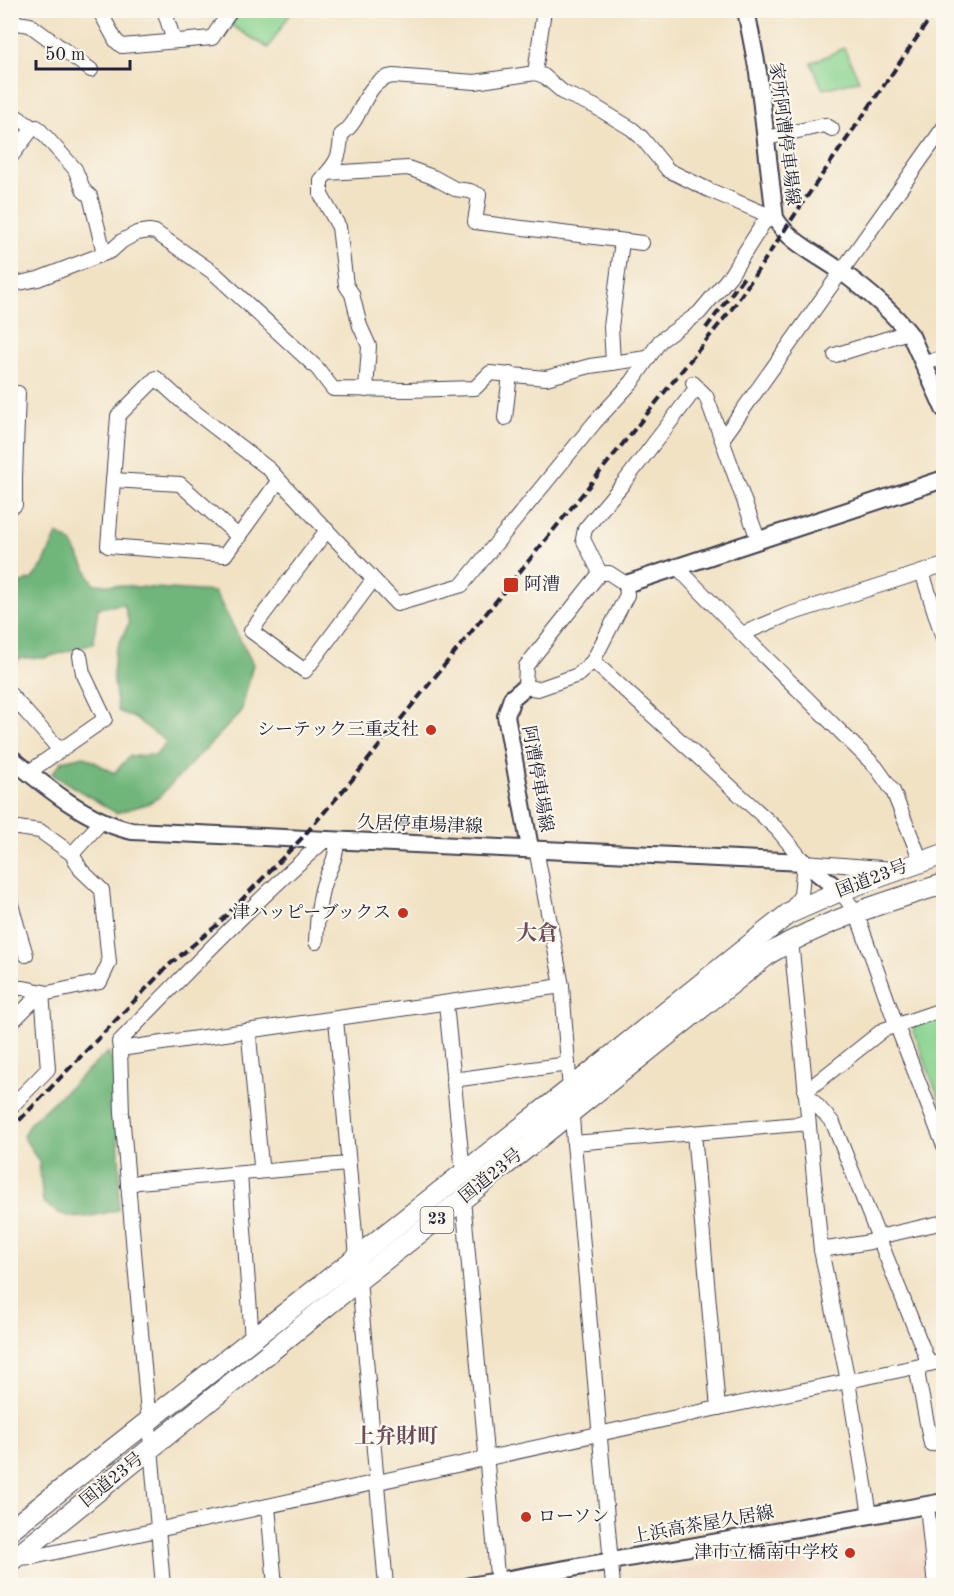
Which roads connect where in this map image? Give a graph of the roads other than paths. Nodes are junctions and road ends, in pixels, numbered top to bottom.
1 (99, 10) edge
2 (164, 10) edge
3 (544, 10) edge
4 (231, 11) edge
5 (747, 11) edge
6 (13, 24) edge
7 (174, 41) junction
8 (91, 70) dead end
9 (535, 73) junction
10 (10, 112) edge
11 (944, 127) edge
12 (33, 128) junction
13 (832, 129) dead end
14 (767, 138) junction
15 (10, 158) edge
16 (327, 173) junction
17 (775, 218) junction
18 (622, 241) junction
19 (642, 243) dead end
20 (104, 253) junction
21 (841, 272) junction
22 (10, 285) edge
23 (908, 332) junction
24 (835, 355) dead end
25 (944, 357) edge
26 (647, 358) junction
27 (613, 363) junction
28 (923, 364) junction
29 (510, 374) junction
30 (366, 390) junction
31 (18, 393) dead end
32 (944, 409) edge
33 (505, 418) dead end
34 (723, 438) junction
35 (13, 476) edge
36 (944, 479) edge
37 (113, 480) junction
38 (279, 480) junction
39 (15, 505) dead end
40 (327, 530) junction
41 (239, 537) junction
42 (758, 539) junction
43 (944, 565) edge
44 (676, 566) junction
45 (922, 572) junction
46 (600, 573) junction
47 (373, 580) junction
48 (626, 584) junction
49 (742, 634) junction
50 (944, 641) edge
51 (80, 656) dead end
52 (593, 661) junction
53 (525, 687) junction
54 (10, 694) edge
55 (60, 750) junction
56 (10, 757) edge
57 (28, 772) junction
58 (101, 822) junction
59 (10, 827) edge
60 (330, 841) junction
61 (533, 848) junction
62 (72, 854) junction
63 (944, 854) edge
64 (921, 861) junction
65 (804, 862) junction
66 (897, 869) junction
67 (944, 884) edge
68 (840, 891) junction
69 (10, 902) edge
70 (856, 912) junction
71 (788, 914) junction
72 (13, 923) edge
73 (792, 940) junction
74 (316, 942) dead end
75 (26, 955) dead end
76 (562, 986) junction
77 (10, 988) edge
78 (42, 992) junction
79 (446, 1004) junction
80 (944, 1009) edge
81 (336, 1019) junction
82 (10, 1024) edge
83 (896, 1024) junction
84 (251, 1031) junction
85 (120, 1049) junction
86 (568, 1064) junction
87 (453, 1080) junction
88 (570, 1089) junction
89 (806, 1092) junction
90 (10, 1108) edge
91 (571, 1112) junction
92 (808, 1121) junction
93 (694, 1133) junction
94 (574, 1143) junction
95 (944, 1146) edge
96 (348, 1164) junction
97 (258, 1172) junction
98 (463, 1172) junction
99 (240, 1174) junction
100 (128, 1185) junction
101 (463, 1199) junction
102 (944, 1222) edge
103 (878, 1238) junction
104 (821, 1250) junction
105 (356, 1256) junction
106 (358, 1280) junction
107 (252, 1340) junction
108 (944, 1361) edge
109 (924, 1366) junction
110 (848, 1381) junction
111 (718, 1408) junction
112 (148, 1421) junction
113 (600, 1434) junction
114 (931, 1444) dead end
115 (151, 1448) junction
116 (487, 1458) junction
117 (377, 1483) junction
118 (935, 1503) edge
119 (268, 1506) junction
120 (870, 1515) junction
121 (10, 1530) edge
122 (159, 1530) junction
123 (13, 1560) edge
124 (610, 1561) junction
125 (498, 1583) edge
126 (163, 1586) edge
127 (275, 1586) edge
128 (386, 1586) edge
129 (470, 1586) edge
130 (613, 1586) edge
131 (935, 1586) edge

1 - 7 street
2 - 7 street
3 - 9 street
4 - 7 street
5 - 14 main road, 家所阿漕停車場線
6 - 8 street
9 - 16 street
9 - 17 street
10 - 12 street
11 - 21 street
12 - 15 street
12 - 20 street
13 - 14 street
14 - 17 main road, 家所阿漕停車場線
16 - 18 street
16 - 30 street
17 - 21 main road, 家所阿漕停車場線
17 - 26 street
18 - 19 street
18 - 27 street
20 - 22 street
20 - 30 street
21 - 23 main road, 家所阿漕停車場線
21 - 34 street
23 - 24 street
23 - 28 main road, 家所阿漕停車場線
25 - 28 street
26 - 27 street
26 - 47 street
27 - 29 street
28 - 32 main road, 家所阿漕停車場線
29 - 30 street
29 - 33 street
31 - 35 street
34 - 42 street
34 - 46 street
35 - 39 street
36 - 42 main road
37 - 38 street
37 - 41 street
37 - 41 street
38 - 40 street
38 - 41 street
40 - 47 street
40 - 47 street
42 - 44 main road
43 - 45 street
44 - 48 main road
44 - 49 street
45 - 49 street
45 - 50 street
46 - 48 street
46 - 53 street
48 - 52 street
49 - 64 street
51 - 55 street
52 - 53 street
52 - 65 street
53 - 61 main road, 阿漕停車場線
54 - 55 street
55 - 57 street
56 - 57 main road, 久居停車場津線
57 - 58 main road, 久居停車場津線
58 - 60 main road, 久居停車場津線
58 - 62 street
59 - 62 street
60 - 61 main road, 久居停車場津線
60 - 74 street
60 - 85 street
61 - 65 main road, 久居停車場津線
61 - 76 street
62 - 78 street
63 - 64 highway, 国道23号 / 23
64 - 66 highway, 国道23号 / 23
65 - 66 street
65 - 68 main road
65 - 71 street
66 - 68 highway, 国道23号 / 23
67 - 70 highway, 国道23号 / 23
68 - 70 street
68 - 71 highway, 国道23号 / 23
69 - 72 street
70 - 73 highway, 国道23号 / 23
70 - 83 street
71 - 88 highway, 国道23号 / 23
72 - 75 street
73 - 89 street
73 - 91 highway, 国道23号 / 23
76 - 79 street
76 - 86 street
77 - 78 street
78 - 82 street
78 - 90 street
79 - 81 street
79 - 87 street
80 - 83 street
81 - 84 street
81 - 96 street
83 - 89 street
83 - 95 street
84 - 85 street
84 - 97 street
85 - 100 street
86 - 87 street
86 - 88 street
87 - 98 street
88 - 91 street
88 - 98 highway, 国道23号 / 23
89 - 92 street
89 - 103 street
91 - 94 street
91 - 101 highway, 国道23号 / 23
92 - 93 street
92 - 104 street
93 - 94 street
93 - 111 street
94 - 113 street
96 - 97 street
96 - 105 street
97 - 99 street
98 - 105 highway, 国道23号 / 23
99 - 100 street
99 - 107 street
100 - 112 street
101 - 106 highway, 国道23号 / 23
101 - 116 street
102 - 103 street
103 - 104 street
103 - 109 street
104 - 110 street
105 - 106 street
105 - 107 highway, 国道23号 / 23
106 - 115 highway, 国道23号 / 23
106 - 117 street
107 - 112 highway, 国道23号 / 23
108 - 109 street
109 - 110 street
109 - 114 street
110 - 111 street
110 - 120 street
111 - 113 street
112 - 115 street
112 - 121 highway, 国道23号 / 23
113 - 116 street
113 - 124 street
115 - 122 street
115 - 123 highway, 国道23号 / 23
116 - 117 street
116 - 125 street
117 - 119 street
117 - 128 street
118 - 120 main road, 上浜高茶屋久居線
118 - 131 street
119 - 122 street
119 - 127 street
120 - 124 main road, 上浜高茶屋久居線
122 - 123 street
122 - 126 street
124 - 125 main road, 上浜高茶屋久居線
124 - 130 street
125 - 129 main road, 上浜高茶屋久居線

